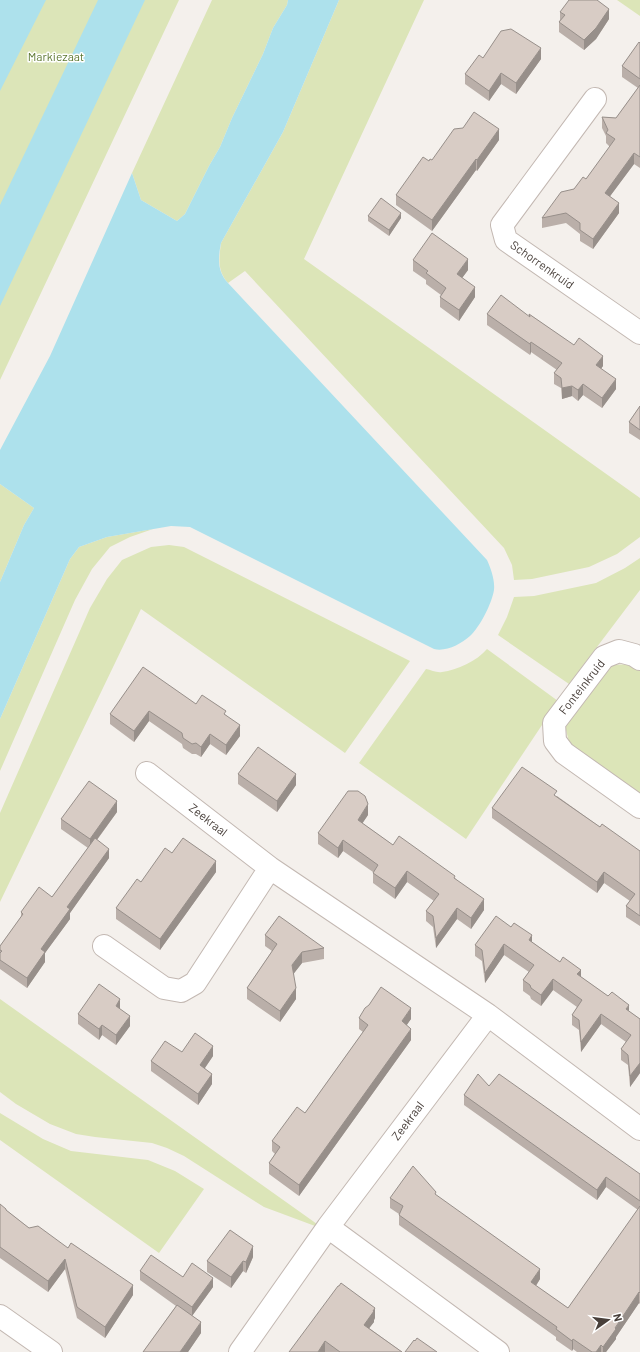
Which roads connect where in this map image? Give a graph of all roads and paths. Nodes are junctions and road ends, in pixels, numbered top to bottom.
1 (595, 99) dead end
2 (640, 332) edge
3 (640, 659) edge
4 (147, 773) dead end
5 (640, 807) edge
6 (270, 868) junction
7 (104, 946) dead end
8 (488, 1015) junction
9 (640, 1129) edge
10 (328, 1228) junction
11 (0, 1316) edge
12 (50, 1352) edge
13 (240, 1352) edge
14 (498, 1352) edge

1 - 2 street, Schorrenkruid
3 - 5 street, Fonteinkruid
4 - 6 street, Zeekraal
6 - 7 street
6 - 8 street, Zeekraal
8 - 9 street, Zeekraal
8 - 10 street, Zeekraal
10 - 13 street, Zeekraal
10 - 14 street
11 - 12 street

